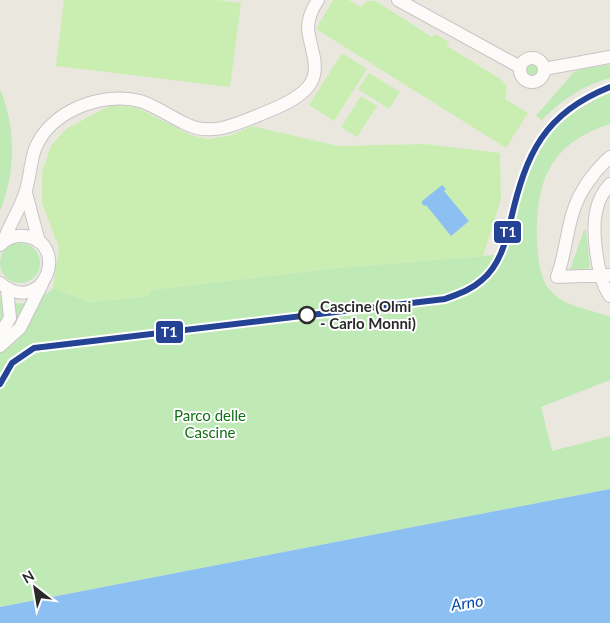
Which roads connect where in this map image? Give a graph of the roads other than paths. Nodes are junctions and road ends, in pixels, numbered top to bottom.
1 (318, 0) edge
2 (398, 0) edge
3 (610, 57) edge
4 (520, 67) junction
5 (544, 69) junction
6 (610, 157) edge
7 (610, 184) edge
8 (26, 193) junction
9 (39, 242) junction
10 (2, 243) edge
11 (606, 275) edge
12 (42, 284) junction
13 (4, 286) edge
14 (610, 296) edge
15 (0, 334) edge
16 (0, 346) edge

1 - 8 street
2 - 4 street
3 - 5 street
4 - 5 street
4 - 5 street
6 - 11 street
7 - 11 street
8 - 9 street
8 - 10 street
9 - 10 street
9 - 12 street
11 - 14 street
12 - 13 street
12 - 16 street
13 - 15 street

